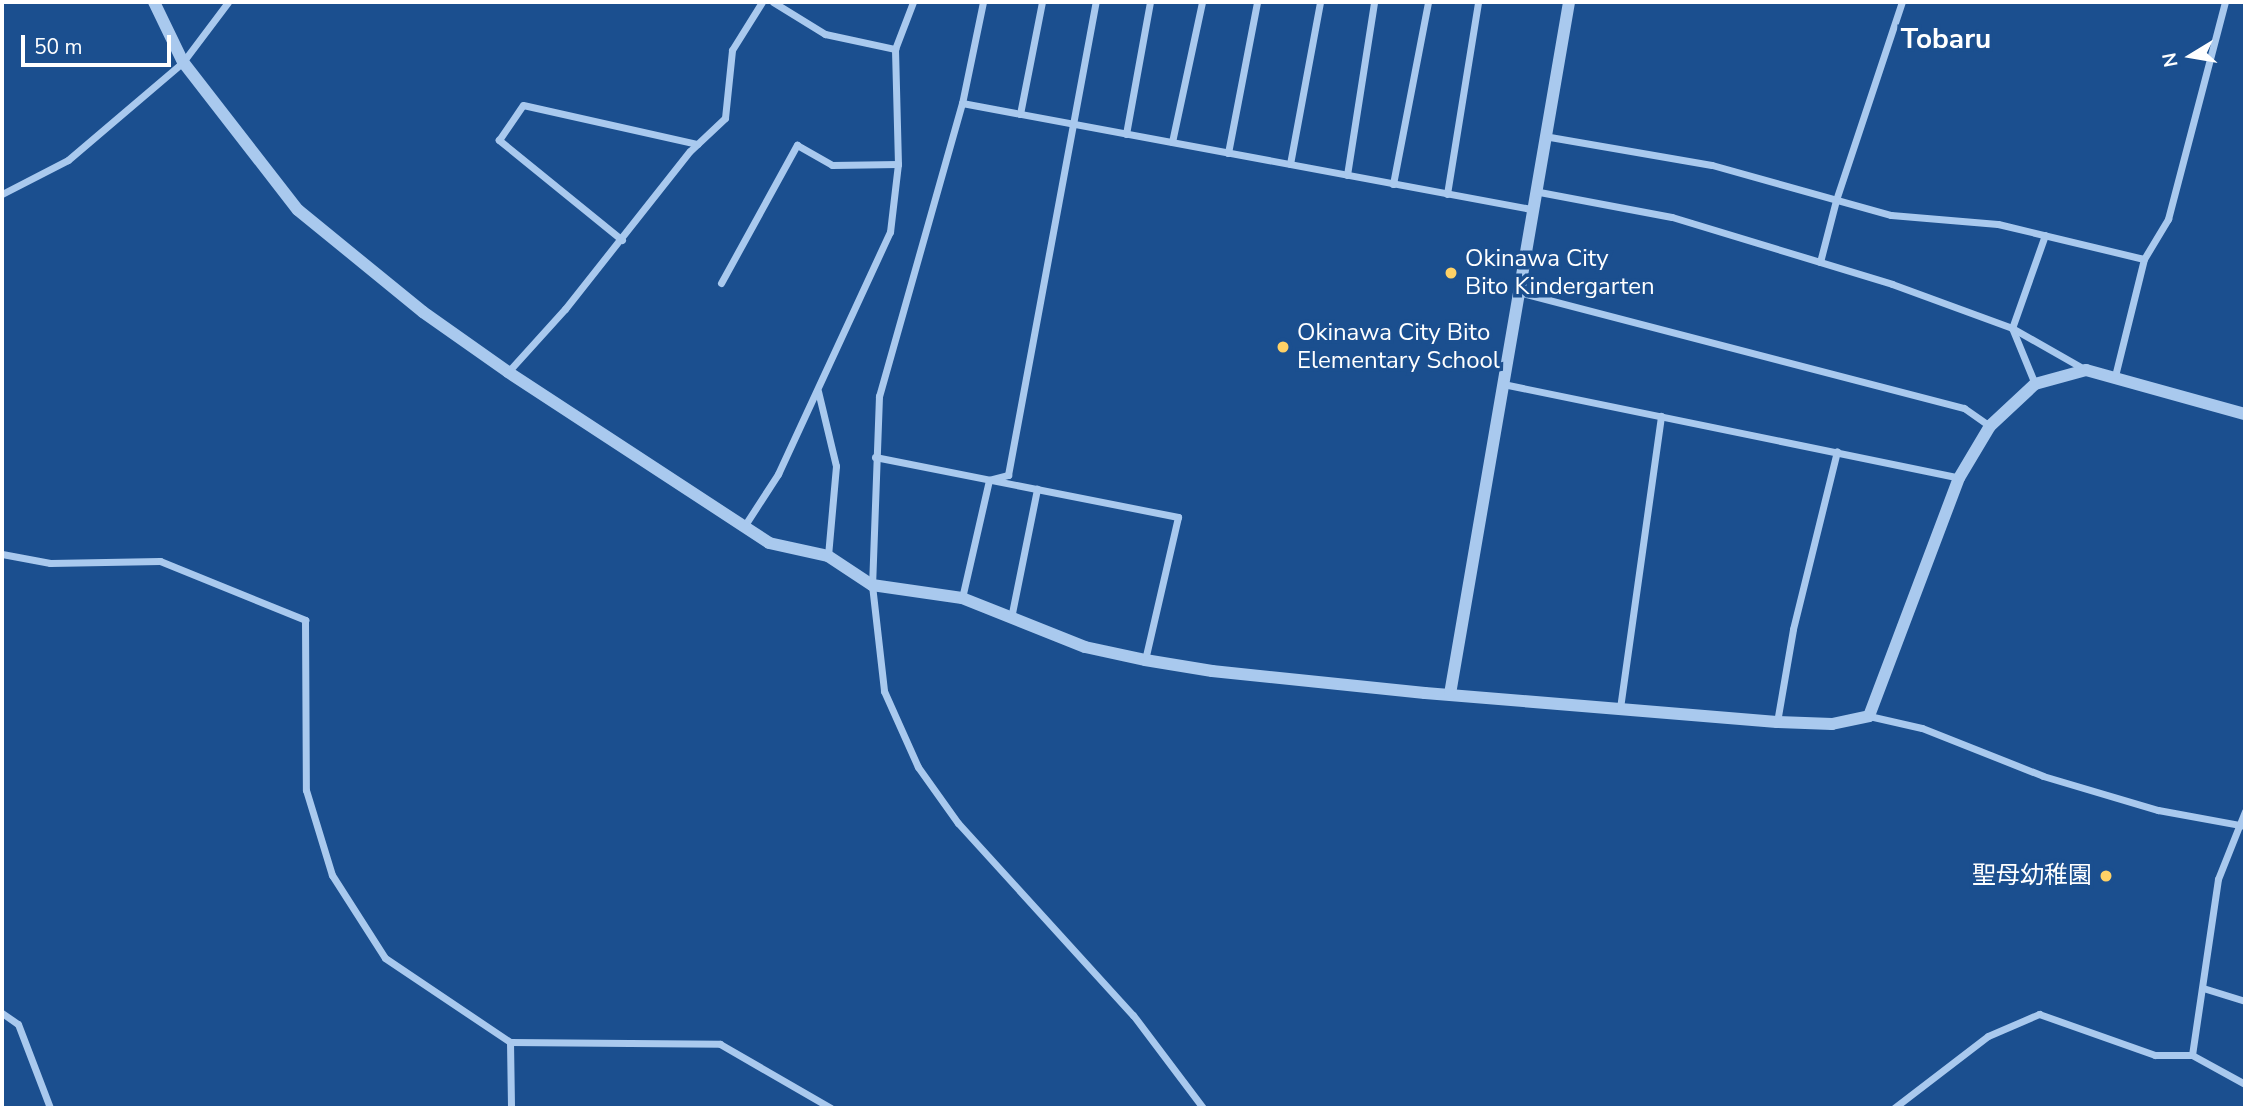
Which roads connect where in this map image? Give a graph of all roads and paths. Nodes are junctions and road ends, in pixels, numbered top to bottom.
1 (154, 2) edge
2 (228, 2) edge
3 (762, 2) edge
4 (773, 2) edge
5 (913, 2) edge
6 (983, 2) edge
7 (1042, 2) edge
8 (1096, 2) edge
9 (1150, 2) edge
10 (1202, 2) edge
11 (1257, 2) edge
12 (1320, 2) edge
13 (1374, 2) edge
14 (1428, 2) edge
15 (1478, 2) edge
16 (1569, 2) edge
17 (1902, 2) edge
18 (2225, 2) edge
19 (895, 49) junction
20 (183, 62) junction
21 (962, 103) junction
22 (1020, 114) junction
23 (1075, 124) junction
24 (1126, 134) junction
25 (1544, 135) junction
26 (1172, 142) junction
27 (698, 144) junction
28 (1228, 153) junction
29 (898, 164) junction
30 (1290, 164) junction
31 (1347, 175) junction
32 (1393, 184) junction
33 (1534, 191) junction
34 (2, 194) edge
35 (1447, 194) junction
36 (1836, 200) junction
37 (1531, 209) junction
38 (2045, 235) junction
39 (622, 240) junction
40 (2144, 259) junction
41 (1820, 262) junction
42 (721, 283) dead end
43 (1518, 292) junction
44 (2012, 328) junction
45 (2086, 370) junction
46 (508, 372) junction
47 (2115, 376) junction
48 (1503, 384) junction
49 (2035, 384) junction
50 (818, 391) junction
51 (2245, 414) edge
52 (1661, 416) junction
53 (1990, 426) junction
54 (1837, 451) junction
55 (875, 457) junction
56 (1959, 478) junction
57 (989, 480) junction
58 (1037, 489) junction
59 (745, 525) junction
60 (2, 554) edge
61 (828, 556) junction
62 (872, 585) junction
63 (962, 598) junction
64 (1011, 619) junction
65 (1145, 660) junction
66 (1450, 694) junction
67 (1620, 708) junction
68 (1869, 716) junction
69 (1777, 722) junction
70 (2245, 811) edge
71 (2242, 826) edge
72 (2203, 988) junction
73 (2245, 1001) edge
74 (2, 1013) edge
75 (510, 1041) junction
76 (2192, 1055) junction
77 (2245, 1084) edge
78 (50, 1108) edge
79 (511, 1108) edge
80 (831, 1108) edge
81 (1202, 1108) edge
82 (1894, 1108) edge

1 - 20 street
2 - 20 street
3 - 27 street
4 - 19 street
5 - 19 street
6 - 21 street
7 - 22 street
8 - 23 street
9 - 24 street
10 - 26 street
11 - 28 street
12 - 30 street
13 - 31 street
14 - 32 street
15 - 35 street
16 - 25 street
17 - 36 street
18 - 40 street
19 - 29 street
20 - 34 street
20 - 46 street
21 - 22 street
21 - 55 street
22 - 23 street
23 - 24 street
23 - 57 street
24 - 26 street
25 - 33 street
25 - 36 street
26 - 28 street
27 - 39 street
27 - 39 street
28 - 30 street
29 - 42 street
29 - 50 street
30 - 31 street
31 - 32 street
32 - 35 street
33 - 37 street
33 - 41 street
35 - 37 street
36 - 38 street
36 - 41 street
37 - 43 street
38 - 40 street
38 - 44 street
39 - 46 street
40 - 47 street
41 - 44 street
43 - 48 street
43 - 53 street
44 - 45 street
44 - 49 street
45 - 47 street
45 - 49 street
46 - 59 street
47 - 51 street
48 - 52 street
48 - 66 street
49 - 53 street
50 - 59 street
50 - 61 street
52 - 54 street
52 - 67 street
53 - 56 street
54 - 56 street
54 - 69 street
55 - 57 street
55 - 62 street
56 - 68 street
57 - 58 street
57 - 63 street
58 - 64 street
58 - 65 street
59 - 61 street
60 - 75 street
61 - 62 street
62 - 63 street
62 - 81 street
63 - 64 street
64 - 65 street
65 - 66 street
66 - 67 street
67 - 69 street
68 - 69 street
68 - 71 street
70 - 71 street
71 - 72 street
72 - 73 street
72 - 76 street
74 - 78 street
75 - 79 street
75 - 80 street
76 - 77 street
76 - 82 street

